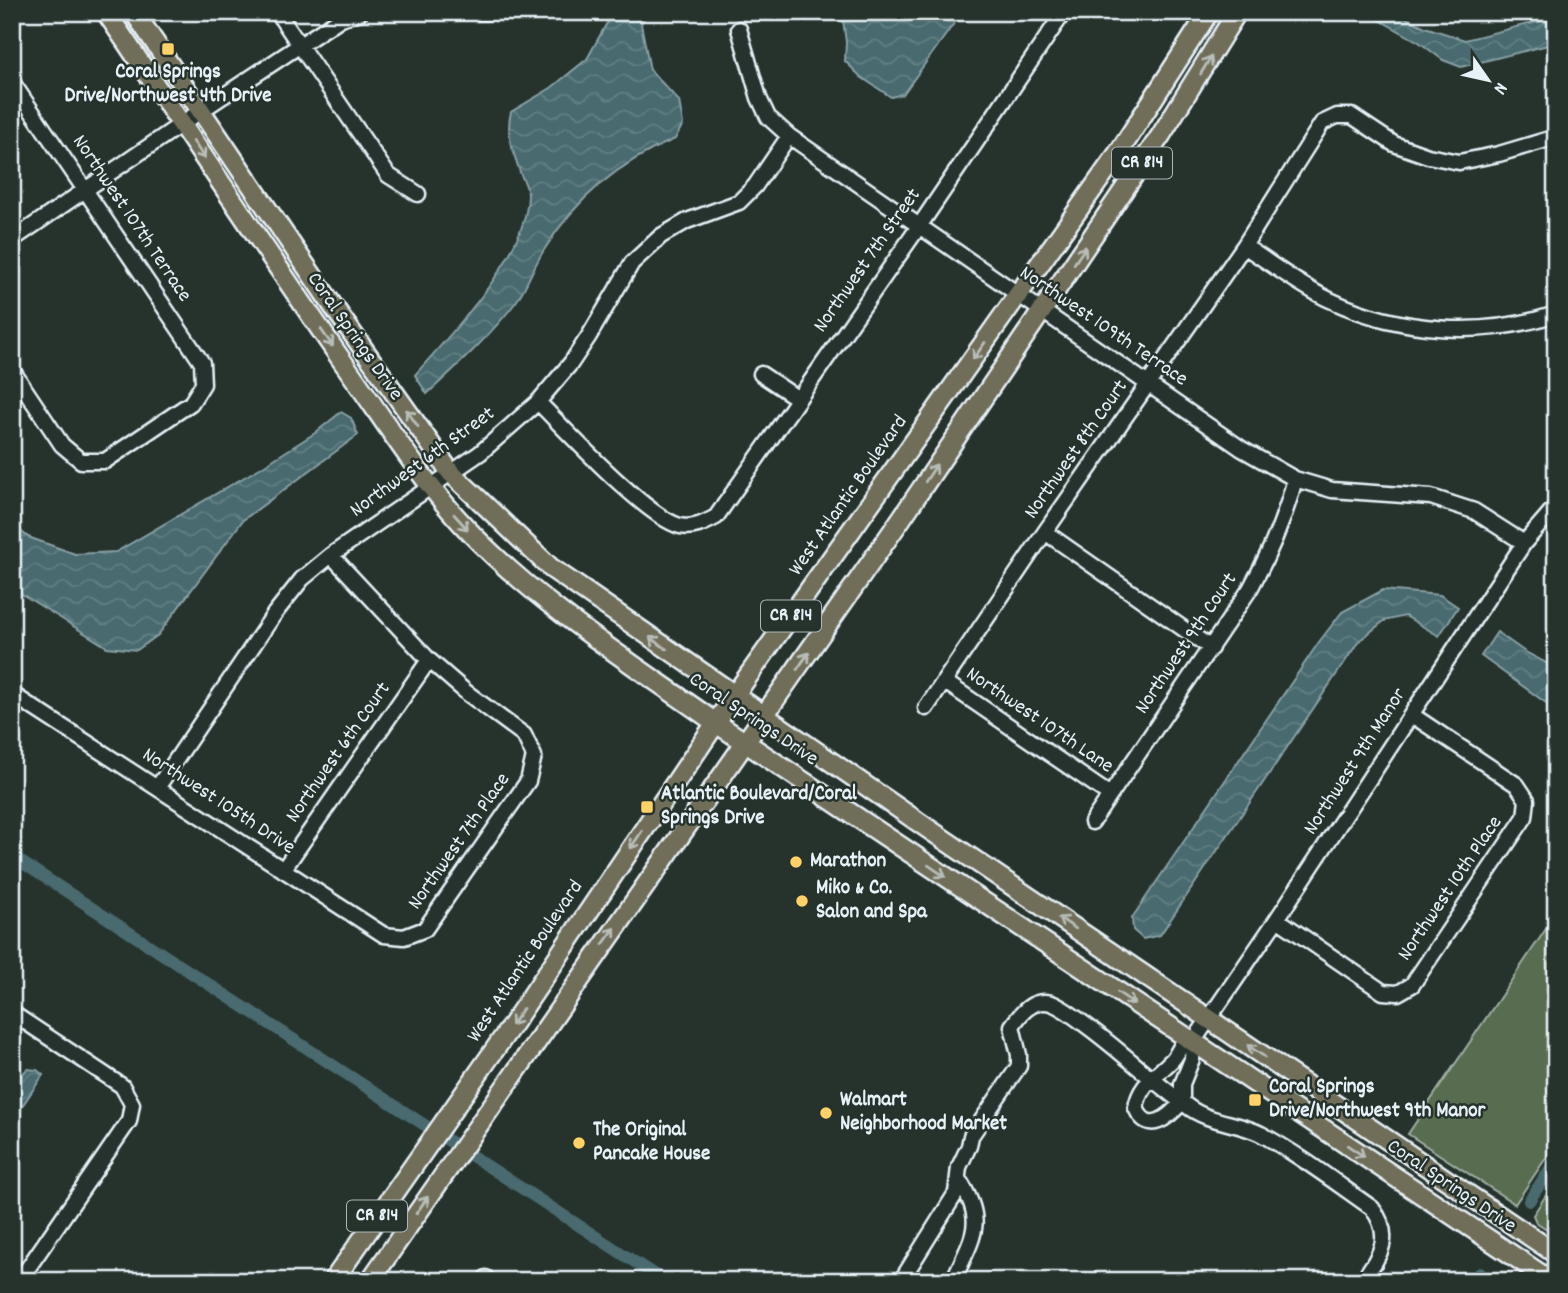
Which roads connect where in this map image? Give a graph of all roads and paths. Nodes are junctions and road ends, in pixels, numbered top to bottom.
1 (106, 12) edge
2 (134, 12) edge
3 (277, 12) edge
4 (361, 12) edge
5 (478, 12) edge
6 (486, 12) edge
7 (1064, 12) edge
8 (1209, 12) edge
9 (1237, 12) edge
10 (739, 29) dead end
11 (299, 46) junction
12 (12, 82) edge
13 (202, 110) junction
14 (183, 124) junction
15 (789, 136) junction
16 (1556, 137) edge
17 (86, 191) junction
18 (418, 194) dead end
19 (919, 225) junction
20 (12, 240) edge
21 (1244, 246) junction
22 (1018, 295) junction
23 (1042, 311) junction
24 (1556, 314) edge
25 (12, 370) edge
26 (761, 374) dead end
27 (1149, 384) junction
28 (797, 398) junction
29 (538, 402) junction
30 (451, 474) junction
31 (1295, 479) junction
32 (430, 486) junction
33 (1556, 506) edge
34 (1045, 532) junction
35 (1524, 543) junction
36 (331, 555) junction
37 (1211, 648) junction
38 (429, 660) junction
39 (945, 682) junction
40 (12, 694) edge
41 (734, 696) junction
42 (926, 708) dead end
43 (1412, 715) junction
44 (764, 716) junction
45 (716, 723) junction
46 (745, 743) junction
47 (157, 788) junction
48 (1110, 795) junction
49 (1092, 822) dead end
50 (283, 870) junction
51 (1277, 919) junction
52 (404, 937) joint
53 (12, 1013) edge
54 (1209, 1019) junction
55 (1193, 1042) junction
56 (1152, 1077) junction
57 (1182, 1102) junction
58 (958, 1180) junction
59 (1556, 1254) edge
60 (19, 1281) edge
61 (333, 1281) edge
62 (370, 1281) edge
63 (901, 1281) edge
64 (953, 1281) edge
65 (1362, 1281) edge
66 (1551, 1281) edge

1 - 14 main road, Coral Springs Drive
2 - 13 main road, Coral Springs Drive
3 - 11 street
4 - 11 street
5 - 6 street
7 - 19 street, Northwest 7th Street
8 - 22 main road, West Atlantic Boulevard / CR 814
23 -> 9 main road, CR 814
10 - 15 street, Northwest 109th Terrace
11 - 13 street
11 - 18 street
12 - 17 street, Northwest 107th Terrace
13 - 14 street
30 -> 13 main road, Coral Springs Drive
14 - 17 street
14 -> 32 main road, Coral Springs Drive
15 - 19 street, Northwest 109th Terrace
15 - 29 street, Northwest 6th Street
16 - 21 street, Northwest 8th Court
17 - 20 street
17 - 25 street, Northwest 107th Terrace
19 - 22 street, Northwest 109th Terrace
19 - 28 street, Northwest 7th Street
21 - 24 street
21 - 27 street, Northwest 8th Court
22 - 23 street, Northwest 109th Terrace
22 -> 41 main road, West Atlantic Boulevard / CR 814
23 - 27 street, Northwest 109th Terrace
44 -> 23 main road, CR 814
26 - 28 street
27 - 31 street, Northwest 109th Terrace
27 - 34 street, Northwest 8th Court
28 - 29 street, Northwest 7th Street
29 - 30 street, Northwest 6th Street
30 - 32 street, Northwest 6th Street
41 -> 30 main road, Coral Springs Drive
31 - 35 street, Northwest 109th Terrace
31 - 37 street, Northwest 9th Court
32 - 36 street, Northwest 6th Street
32 -> 45 main road, Coral Springs Drive
33 - 35 street, Northwest 9th Manor
34 - 37 street
34 - 39 street, Northwest 8th Court
35 - 43 street, Northwest 9th Manor
36 - 38 street
36 - 47 street, Northwest 6th Street
37 - 48 street, Northwest 9th Court
38 - 50 street, Northwest 6th Court
38 - 52 street, Northwest 7th Place
39 - 42 street, Northwest 8th Court
39 - 48 street, Northwest 107th Lane
40 - 47 street, Northwest 105th Drive
41 - 44 main road, Coral Springs Drive
41 - 45 main road, West Atlantic Boulevard / CR 814
43 - 51 street, Northwest 9th Manor
43 - 51 street, Northwest 10th Place
44 - 46 main road, CR 814
54 -> 44 main road, Coral Springs Drive
45 - 46 main road, Coral Springs Drive
45 -> 61 main road, West Atlantic Boulevard / CR 814
46 -> 55 main road, Coral Springs Drive
62 -> 46 main road, CR 814
47 - 50 street, Northwest 105th Drive
48 - 49 street, Northwest 9th Court
50 - 52 street, Northwest 105th Drive
51 - 54 street, Northwest 9th Manor
53 - 60 street
54 - 55 street, Northwest 9th Manor
59 -> 54 main road, Coral Springs Drive
55 - 56 street
55 - 57 street
55 -> 66 main road, Coral Springs Drive
56 - 57 street
56 - 57 street
56 - 58 street
57 - 65 street
58 - 63 street
58 - 64 street

